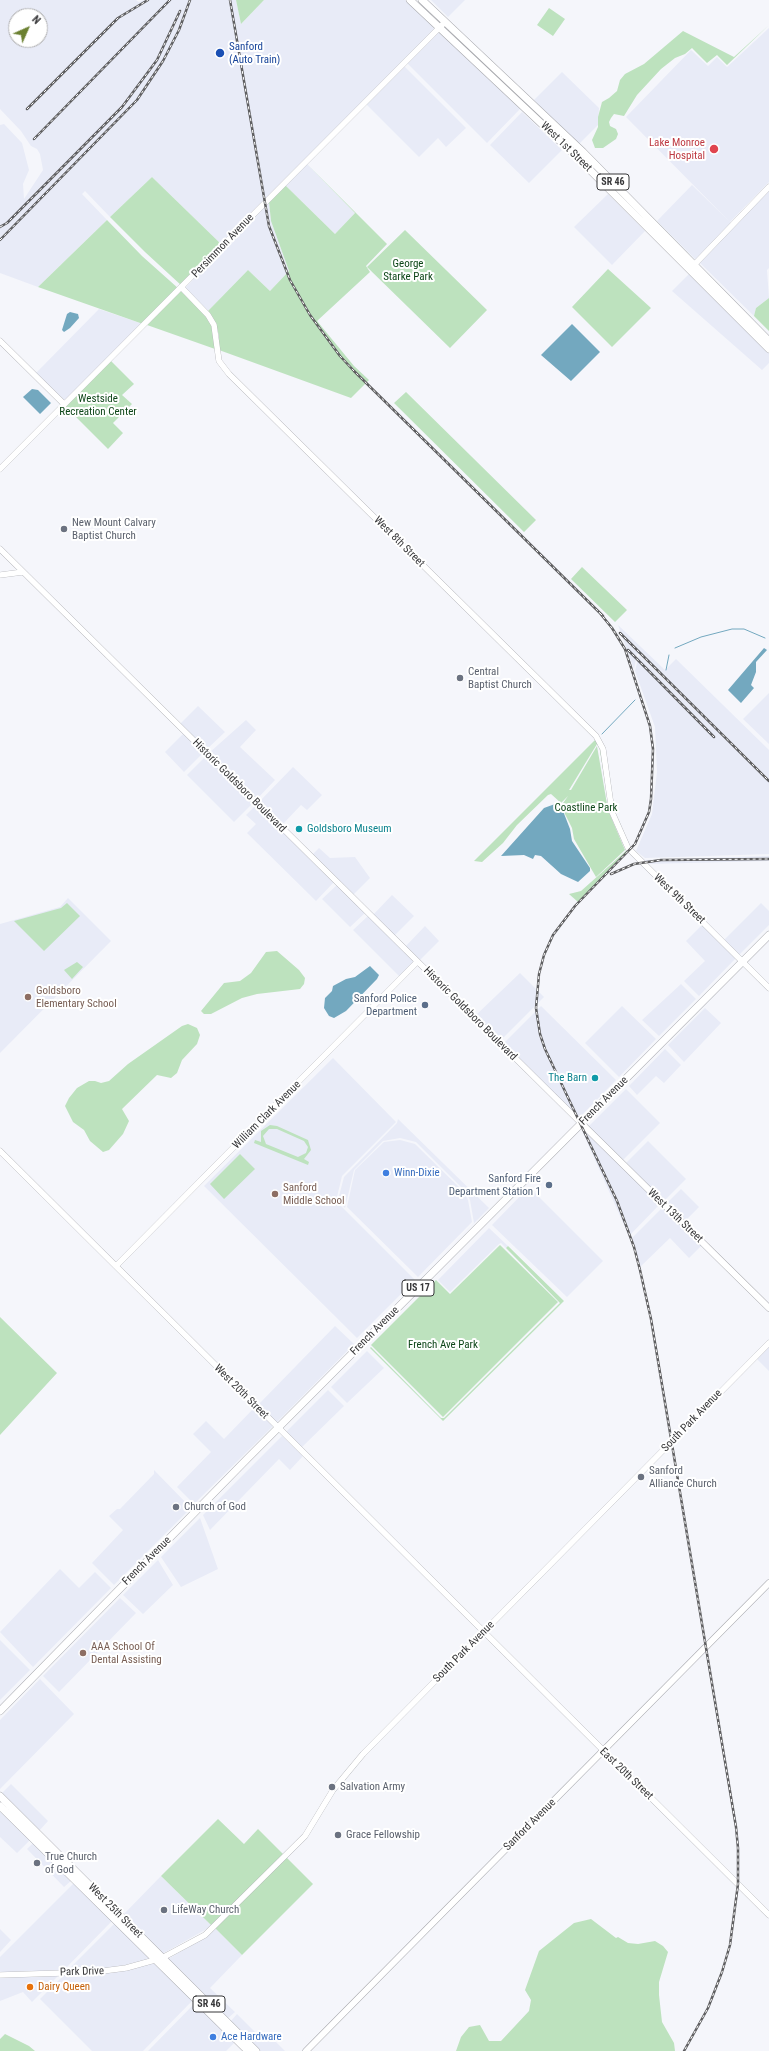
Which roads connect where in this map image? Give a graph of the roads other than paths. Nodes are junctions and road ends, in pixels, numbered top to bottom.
1 (410, 0) edge
2 (422, 0) edge
3 (442, 24) junction
4 (524, 107) junction
5 (543, 114) junction
6 (611, 186) junction
7 (769, 187) edge
8 (692, 268) junction
9 (182, 288) junction
10 (0, 341) edge
11 (769, 341) edge
12 (769, 349) edge
13 (64, 404) junction
14 (0, 469) edge
15 (0, 549) edge
16 (22, 572) junction
17 (0, 575) edge
18 (609, 797) joint
19 (769, 935) edge
20 (742, 961) junction
21 (418, 962) junction
22 (769, 988) edge
23 (582, 1124) junction
24 (0, 1151) edge
25 (116, 1266) junction
26 (769, 1308) edge
27 (769, 1343) edge
28 (278, 1428) junction
29 (769, 1583) edge
30 (484, 1633) junction
31 (0, 1710) edge
32 (603, 1751) junction
33 (0, 1796) edge
34 (0, 1806) edge
35 (75, 1880) junction
36 (98, 1895) junction
37 (769, 1915) edge
38 (159, 1959) junction
39 (0, 1975) edge
40 (216, 2019) junction
41 (235, 2030) junction
42 (248, 2051) edge
43 (256, 2051) edge
44 (306, 2051) edge

1 - 3 main road, West 1st Street / SR 46
2 - 3 main road, West 1st Street / SR 46
3 - 4 main road, West 1st Street / SR 46
3 - 5 main road, West 1st Street / SR 46
3 - 9 street, Persimmon Avenue
4 - 5 main road
4 - 6 main road, West 1st Street / SR 46
5 - 6 main road, West 1st Street / SR 46
6 - 8 main road, West 1st Street / SR 46
6 - 8 main road, West 1st Street / SR 46
7 - 8 street
8 - 11 main road, West 1st Street / SR 46
8 - 12 main road, West 1st Street / SR 46
9 - 13 street, Persimmon Avenue
9 - 18 street, West 8th Street
10 - 13 street
13 - 14 street, Persimmon Avenue
15 - 16 street, Historic Goldsboro Boulevard
16 - 17 street
16 - 21 street, Historic Goldsboro Boulevard
18 - 20 street, West 9th Street
19 - 20 main road, French Avenue / US 17
20 - 22 street, West 9th Street
20 - 23 main road, French Avenue / US 17
21 - 23 street, Historic Goldsboro Boulevard
21 - 25 street, William Clark Avenue
23 - 26 main road, West 13th Street
23 - 28 main road, French Avenue / US 17
24 - 25 street, West 20th Street
25 - 28 street, West 20th Street
27 - 30 street, South Park Avenue
28 - 30 street, West 20th Street
28 - 31 main road, French Avenue / US 17
29 - 32 main road, Sanford Avenue
30 - 32 street, East 20th Street
30 - 38 street, South Park Avenue
32 - 37 street, East 20th Street
32 - 44 main road, Sanford Avenue
33 - 36 main road, West 25th Street / SR 46
34 - 35 main road, West 25th Street / SR 46
35 - 36 main road
35 - 38 main road, West 25th Street / SR 46
36 - 38 main road, West 25th Street / SR 46
38 - 39 street, Park Drive
38 - 40 main road, SR 46
38 - 41 main road, SR 46
40 - 41 main road
40 - 42 main road, SR 46
41 - 43 main road, SR 46

